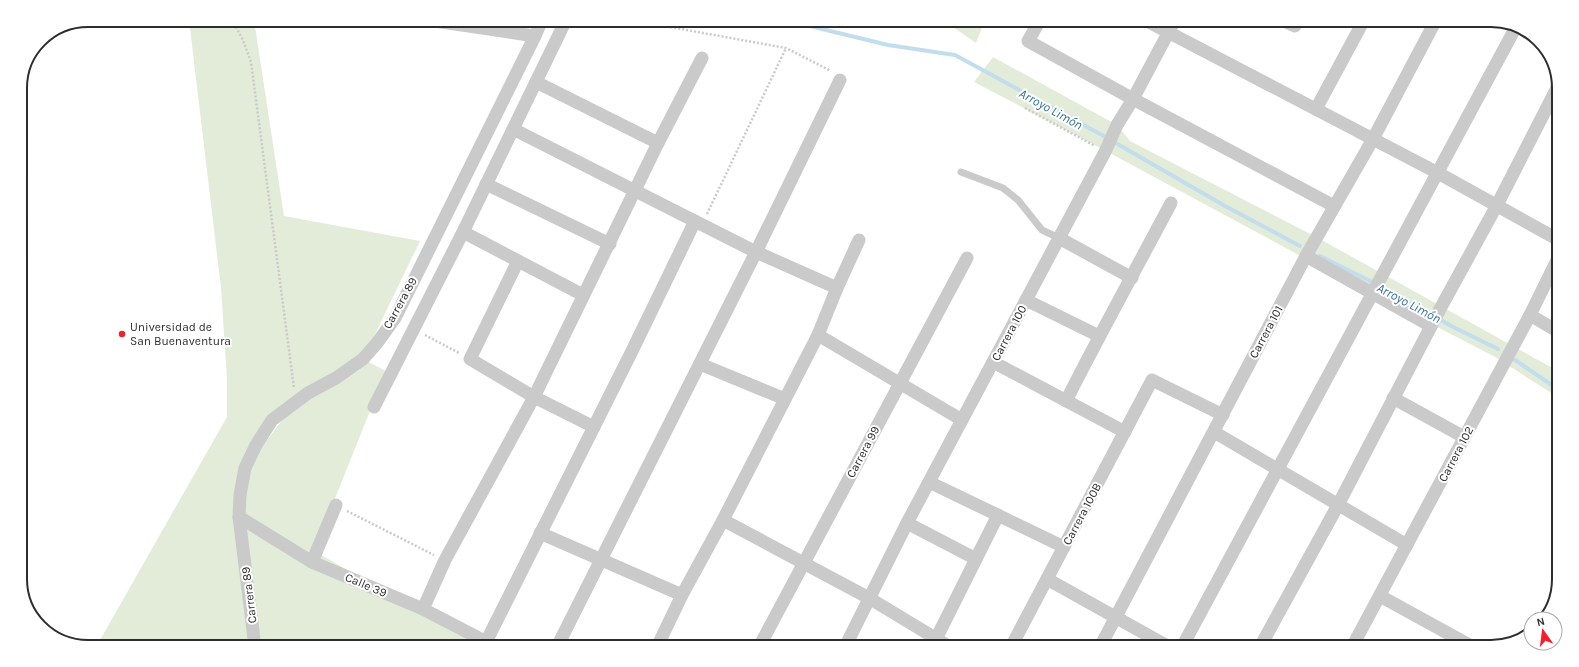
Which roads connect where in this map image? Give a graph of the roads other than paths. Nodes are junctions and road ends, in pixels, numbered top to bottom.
1 (475, 27) edge
2 (539, 27) edge
3 (563, 27) edge
4 (1036, 27) edge
5 (1158, 27) edge
6 (1171, 27) edge
7 (1360, 27) edge
8 (1432, 27) edge
9 (1168, 32) junction
10 (1513, 32) edge
11 (535, 36) junction
12 (702, 58) dead end
13 (840, 80) road end
14 (536, 82) junction
15 (1552, 97) edge
16 (1133, 99) junction
17 (1316, 109) junction
18 (513, 129) junction
19 (1373, 139) junction
20 (658, 143) junction
21 (961, 172) dead end
22 (1438, 173) junction
23 (486, 184) junction
24 (636, 191) junction
25 (1171, 203) dead end
26 (1496, 205) junction
27 (1334, 206) junction
28 (698, 223) junction
29 (463, 232) junction
30 (1552, 236) edge
31 (1059, 238) junction
32 (859, 240) dead end
33 (610, 244) junction
34 (756, 252) junction
35 (1306, 256) junction
36 (967, 258) dead end
37 (518, 261) junction
38 (1552, 270) edge
39 (1132, 278) junction
40 (837, 288) junction
41 (1377, 288) junction
42 (584, 295) junction
43 (1026, 300) junction
44 (1530, 315) junction
45 (1432, 324) junction
46 (1552, 329) edge
47 (818, 335) junction
48 (1099, 336) junction
49 (993, 362) junction
50 (700, 364) junction
51 (900, 383) junction
52 (534, 397) junction
53 (785, 398) junction
54 (1393, 398) junction
55 (1066, 401) junction
56 (374, 407) dead end
57 (1223, 415) junction
58 (962, 420) junction
59 (594, 427) junction
60 (1125, 432) junction
61 (1214, 432) junction
62 (1464, 437) junction
63 (1277, 469) junction
64 (929, 482) junction
65 (1338, 505) junction
66 (336, 506) road end
67 (998, 515) junction
68 (239, 517) junction
69 (723, 520) junction
70 (908, 523) junction
71 (540, 534) junction
72 (1407, 545) junction
73 (1064, 547) junction
74 (601, 559) junction
75 (976, 559) junction
76 (312, 562) junction
77 (804, 563) junction
78 (1047, 579) junction
79 (682, 595) junction
80 (1380, 596) junction
81 (869, 598) junction
82 (423, 610) junction
83 (1116, 617) junction
84 (936, 639) joint
85 (254, 640) edge
86 (483, 640) edge
87 (493, 640) edge
88 (560, 640) edge
89 (660, 640) edge
90 (763, 640) edge
91 (848, 640) edge
92 (1015, 640) edge
93 (1104, 640) edge
94 (1156, 640) edge
95 (1186, 640) edge
96 (1264, 640) edge
97 (1356, 640) edge
98 (1460, 640) edge

1 - 11 street
2 - 11 street, Carrera 89
3 - 14 street
4 - 16 street
5 - 9 street
6 - 9 street, Carrera 100
7 - 17 street
8 - 19 street, Carrera 101
9 - 16 street, Carrera 100
9 - 17 street
10 - 22 street
11 - 68 street, Carrera 89
12 - 20 street
13 - 34 street
14 - 18 street
14 - 20 street
15 - 26 street
16 - 27 street
16 - 31 street, Carrera 100
17 - 19 street
18 - 23 street
18 - 24 street
19 - 22 street
19 - 27 street, Carrera 101
20 - 24 street
21 - 31 lane
22 - 26 street
22 - 41 street
23 - 29 street
23 - 33 street
24 - 28 street
24 - 33 street
25 - 39 street
26 - 30 street
26 - 45 street
27 - 35 street, Carrera 101
28 - 34 street
28 - 59 street
29 - 37 street
29 - 56 street
31 - 39 street
31 - 43 street, Carrera 100
32 - 40 street
33 - 42 street
34 - 40 street
34 - 50 street
35 - 41 street
35 - 57 street, Carrera 101
36 - 51 street, Carrera 99
37 - 42 street
37 - 52 street
38 - 44 street, Carrera 102
39 - 48 street
40 - 47 street
41 - 45 street
41 - 63 street
42 - 52 street
43 - 48 street
43 - 49 street, Carrera 100
44 - 46 street
44 - 62 street, Carrera 102
45 - 54 street
47 - 51 street
47 - 53 street
48 - 55 street
49 - 55 street
49 - 58 street, Carrera 100
50 - 53 street
50 - 74 street
51 - 58 street
51 - 77 street, Carrera 99
52 - 59 street
52 - 82 street
53 - 69 street
54 - 62 street
54 - 65 street
55 - 60 street
57 - 60 street, Carrera 100B
57 - 61 street, Carrera 101
58 - 64 street, Carrera 100
59 - 71 street
60 - 73 street, Carrera 100B
61 - 63 street
61 - 83 street, Carrera 101
62 - 72 street, Carrera 102
63 - 65 street
63 - 95 street
64 - 67 street
64 - 70 street, Carrera 100
65 - 72 street
65 - 96 street
66 - 76 street
67 - 73 street
67 - 75 street
68 - 76 street, Calle 39
68 - 85 street, Carrera 89
69 - 77 street
69 - 79 street
70 - 75 street
70 - 81 street, Carrera 100
71 - 74 street
71 - 87 street
72 - 80 street, Carrera 102
73 - 78 street, Carrera 100B
74 - 79 street
74 - 88 street
75 - 84 street
76 - 82 street, Calle 39
77 - 81 street
77 - 90 street, Carrera 99
78 - 83 street
78 - 92 street, Carrera 100B
79 - 89 street
80 - 97 street, Carrera 102
80 - 98 street
81 - 84 street
81 - 91 street, Carrera 100
82 - 86 street, Calle 39
83 - 93 street, Carrera 101
83 - 94 street

